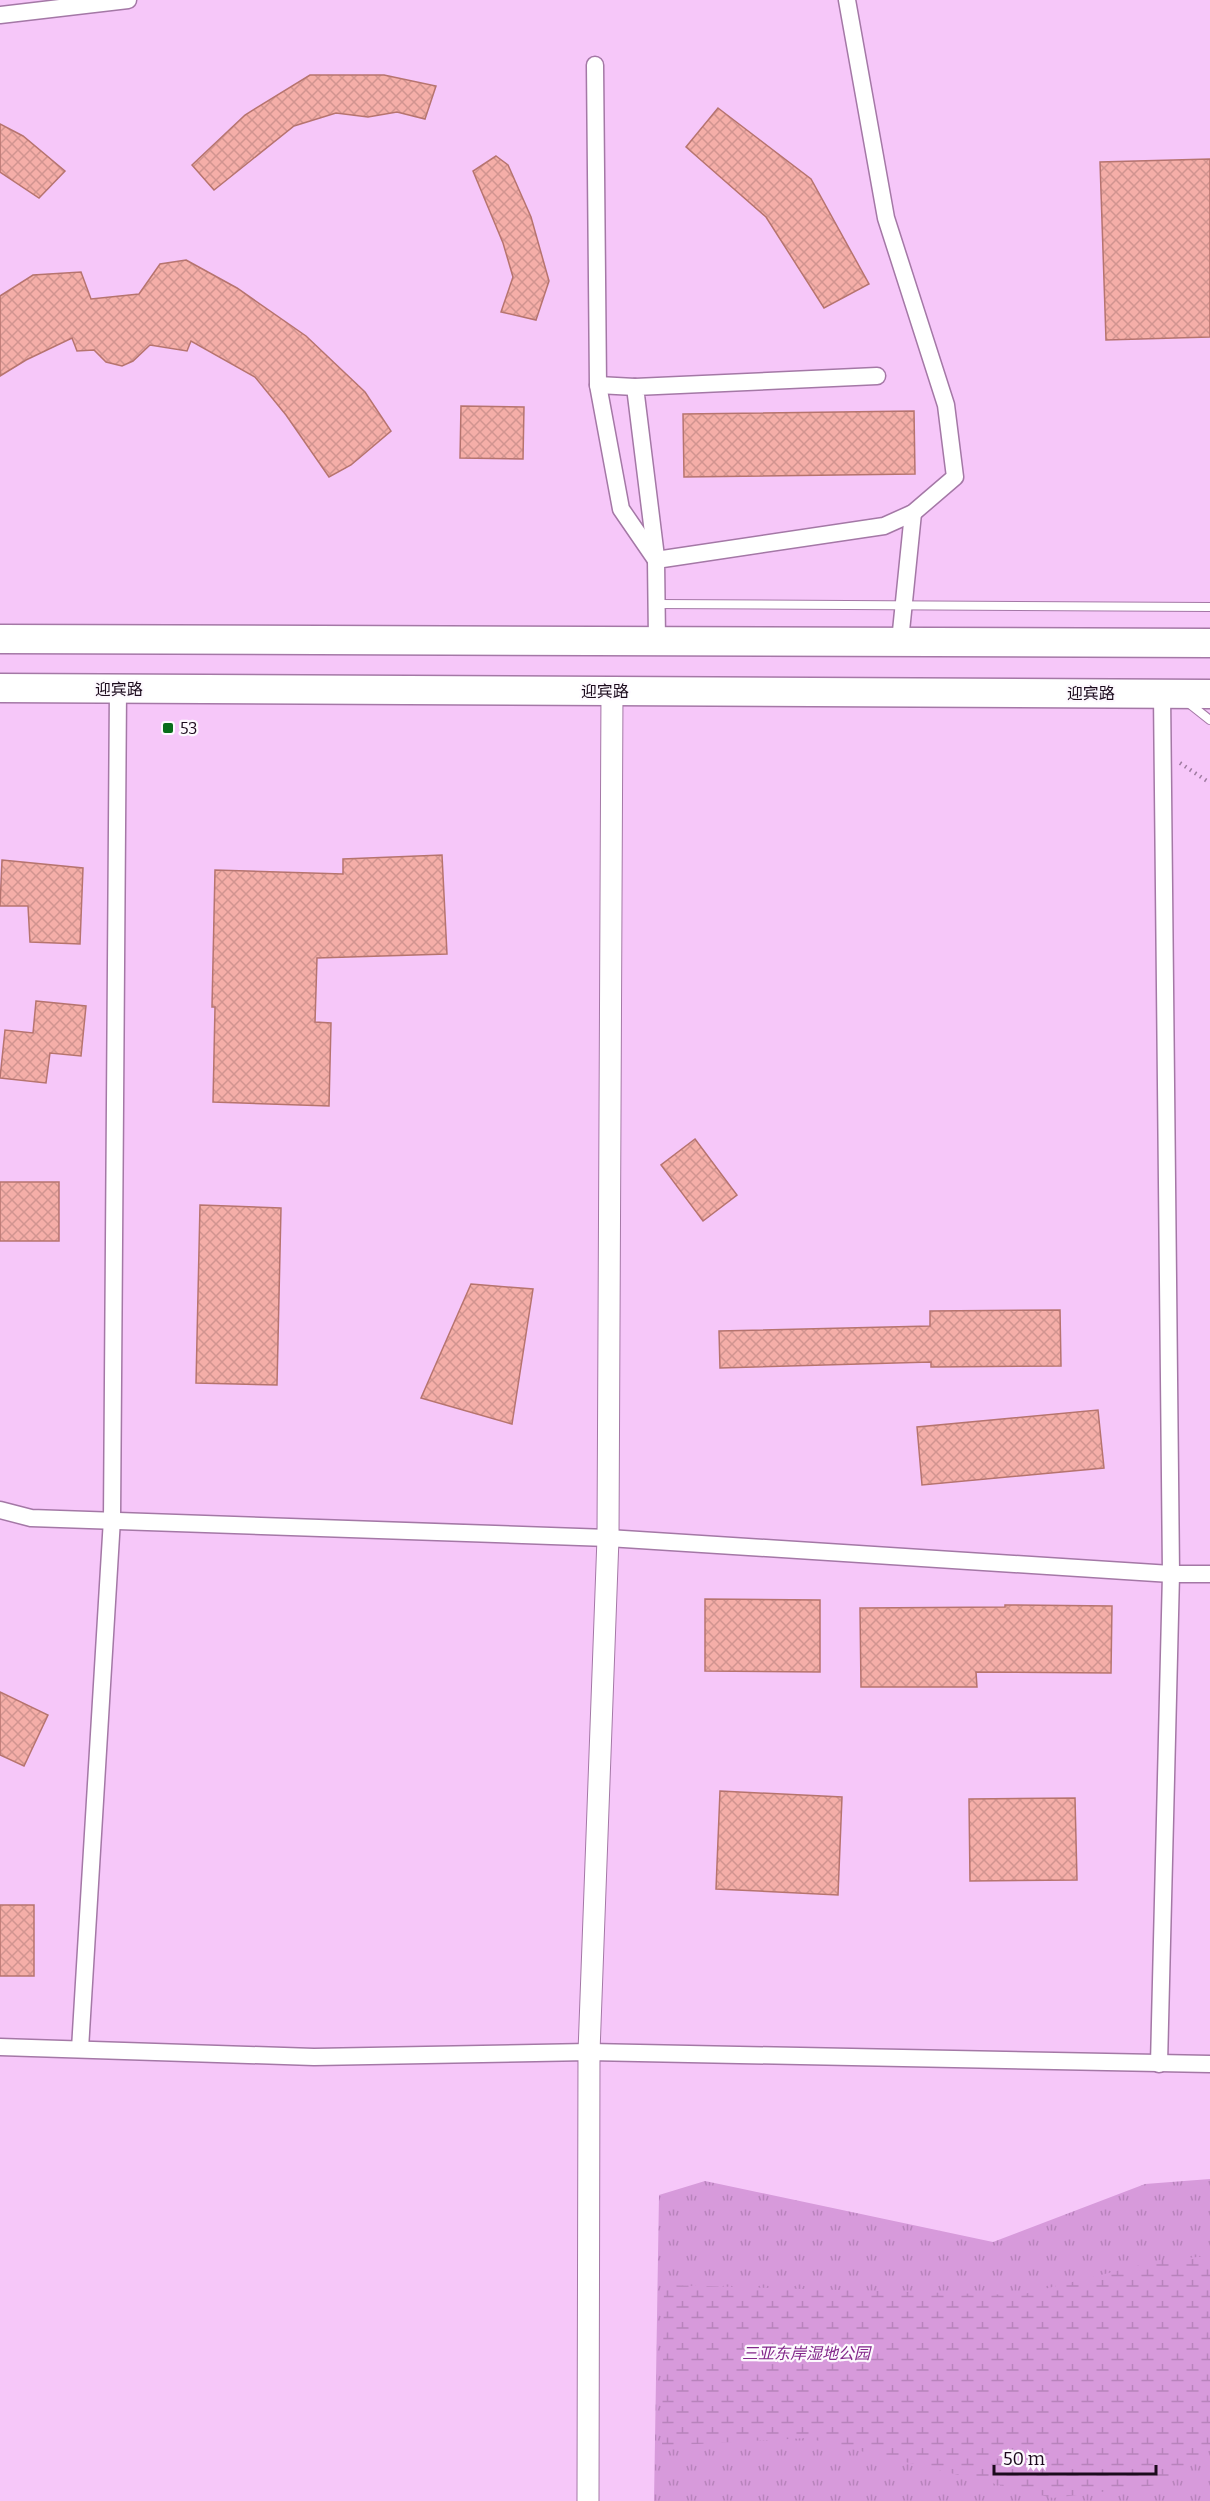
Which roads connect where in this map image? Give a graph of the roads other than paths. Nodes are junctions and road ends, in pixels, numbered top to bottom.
1 (128, 0) edge
2 (847, 0) edge
3 (0, 15) edge
4 (595, 65) dead end
5 (877, 376) dead end
6 (598, 385) junction
7 (634, 387) junction
8 (913, 513) junction
9 (656, 560) junction
10 (656, 604) junction
11 (902, 607) junction
12 (1210, 607) edge
13 (0, 639) edge
14 (657, 640) junction
15 (900, 641) junction
16 (1210, 643) edge
17 (0, 688) edge
18 (118, 689) junction
19 (612, 691) junction
20 (1169, 693) junction
21 (1210, 694) edge
22 (1210, 720) edge
23 (0, 1510) edge
24 (112, 1520) junction
25 (608, 1538) junction
26 (1171, 1574) junction
27 (1210, 1574) edge
28 (0, 2047) edge
29 (80, 2049) junction
30 (589, 2052) junction
31 (1159, 2064) junction
32 (1210, 2064) edge
33 (588, 2501) edge

1 - 3 street
2 - 8 street
4 - 6 street
5 - 7 street
6 - 7 street
6 - 9 street
7 - 9 street
8 - 9 street
8 - 11 street
9 - 10 street
10 - 11 lane
10 - 14 street
11 - 12 lane
11 - 15 street
13 - 14 highway
14 - 15 highway
15 - 16 highway
17 - 18 highway, 迎宾路
18 - 19 highway, 迎宾路
18 - 24 street
19 - 20 highway, 迎宾路
19 - 25 street
20 - 21 highway, 迎宾路
20 - 22 lane
20 - 26 street
23 - 24 street
24 - 25 street
24 - 29 street
25 - 26 street
25 - 30 street
26 - 27 street
26 - 31 street
28 - 29 street
29 - 30 street
30 - 31 street
30 - 33 street
31 - 32 street

